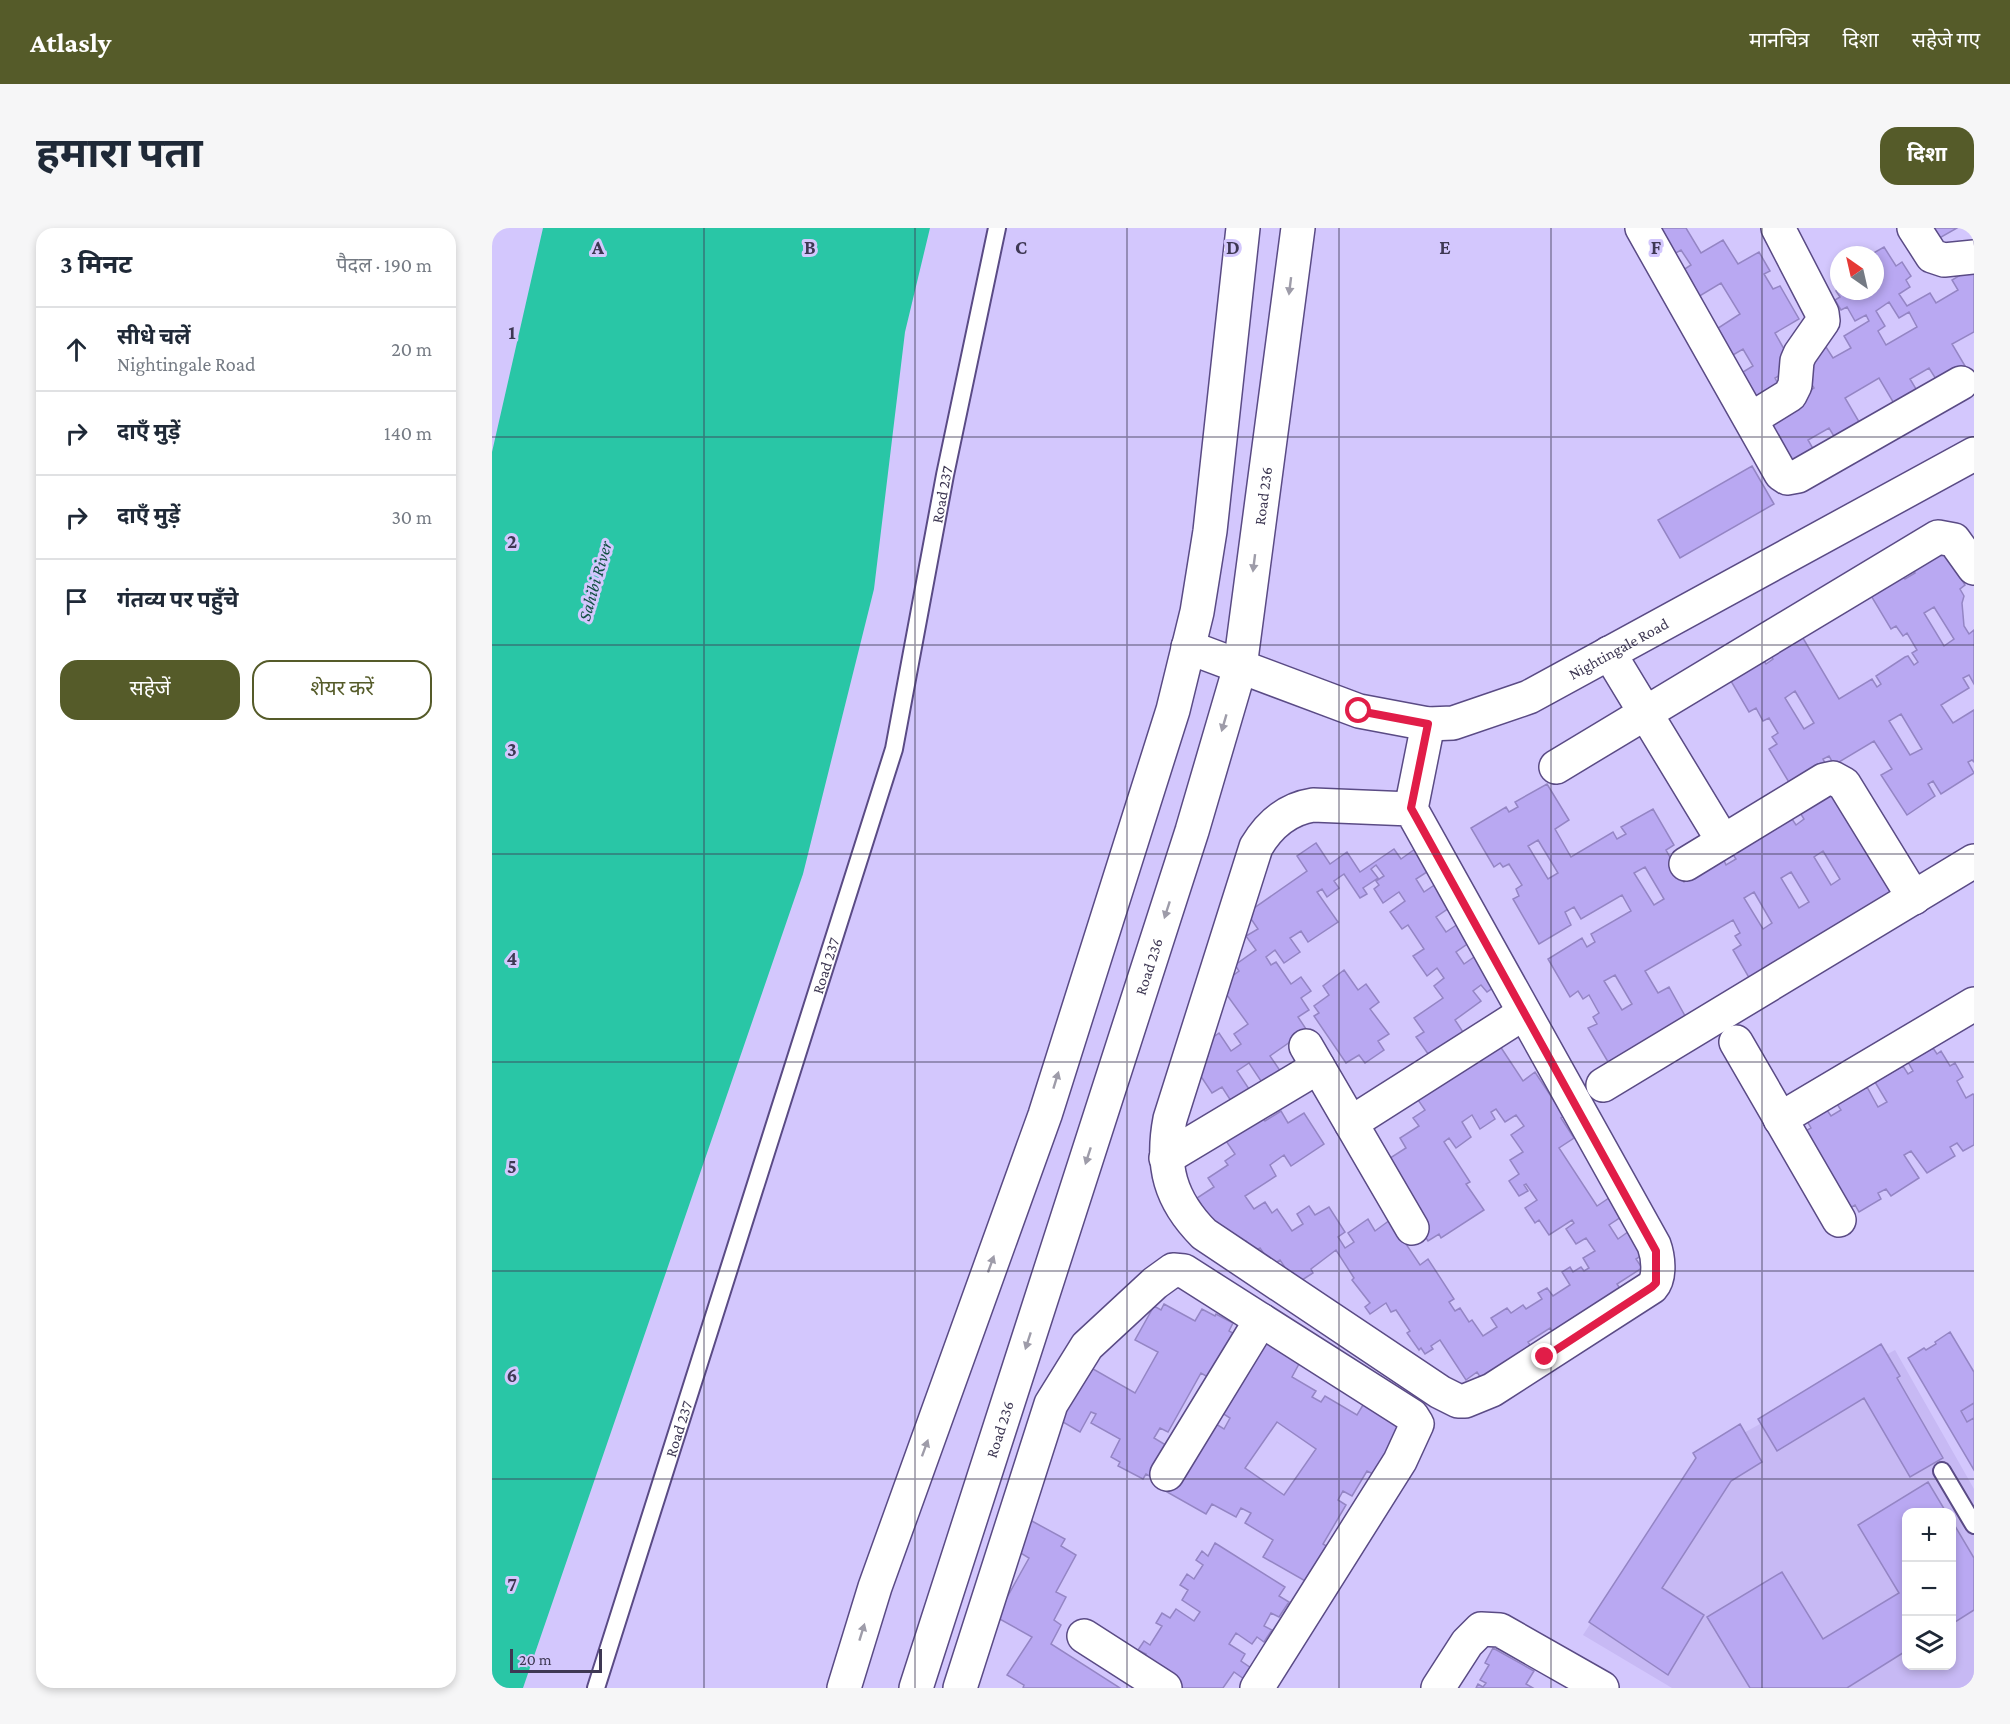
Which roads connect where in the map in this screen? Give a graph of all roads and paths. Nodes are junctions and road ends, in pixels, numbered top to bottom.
1 (997, 228) edge
2 (1243, 228) edge
3 (1298, 228) edge
4 (1642, 228) edge
5 (1778, 228) edge
6 (1914, 228) edge
7 (1974, 257) edge
8 (1970, 388) edge
9 (1751, 419) junction
10 (1974, 454) edge
11 (1974, 568) edge
12 (1188, 647) junction
13 (1609, 653) junction
14 (1240, 667) junction
15 (1645, 713) junction
16 (1428, 724) junction
17 (1556, 767) dead end
18 (1411, 808) junction
19 (1723, 841) junction
20 (1974, 861) edge
21 (1686, 864) dead end
22 (1914, 897) junction
23 (1524, 1013) junction
24 (1971, 1013) edge
25 (1736, 1042) dead end
26 (1604, 1085) dead end
27 (1780, 1119) junction
28 (1351, 1123) junction
29 (1166, 1158) junction
30 (1839, 1220) dead end
31 (1412, 1228) dead end
32 (1261, 1320) junction
33 (1942, 1471) dead end
34 (1167, 1474) dead end
35 (1974, 1525) edge
36 (1084, 1636) dead end
37 (596, 1688) edge
38 (844, 1688) edge
39 (916, 1688) edge
40 (960, 1688) edge
41 (1165, 1688) edge
42 (1257, 1688) edge
43 (1438, 1688) edge
44 (1602, 1688) edge

1 - 37 lane, Road 237
2 - 12 street
3 -> 14 street, Road 236
4 - 9 street
5 - 9 street
6 - 7 street
8 - 9 street
10 - 13 street, Nightingale Road
11 - 15 street
12 - 14 street, Nightingale Road
38 -> 12 street
13 - 15 street
13 - 16 street, Nightingale Road
14 - 16 street, Nightingale Road
14 -> 39 street, Road 236
15 - 17 street
15 - 19 street
16 - 18 street
18 - 23 street
18 - 29 street
19 - 21 street
19 - 22 street
20 - 22 street
22 - 26 street
23 - 28 street
23 - 29 street
24 - 27 street
25 - 27 street
27 - 30 street
28 - 29 street
28 - 31 street
32 - 34 street
32 - 40 street
32 - 42 street
33 - 35 lane
36 - 41 street
43 - 44 street

